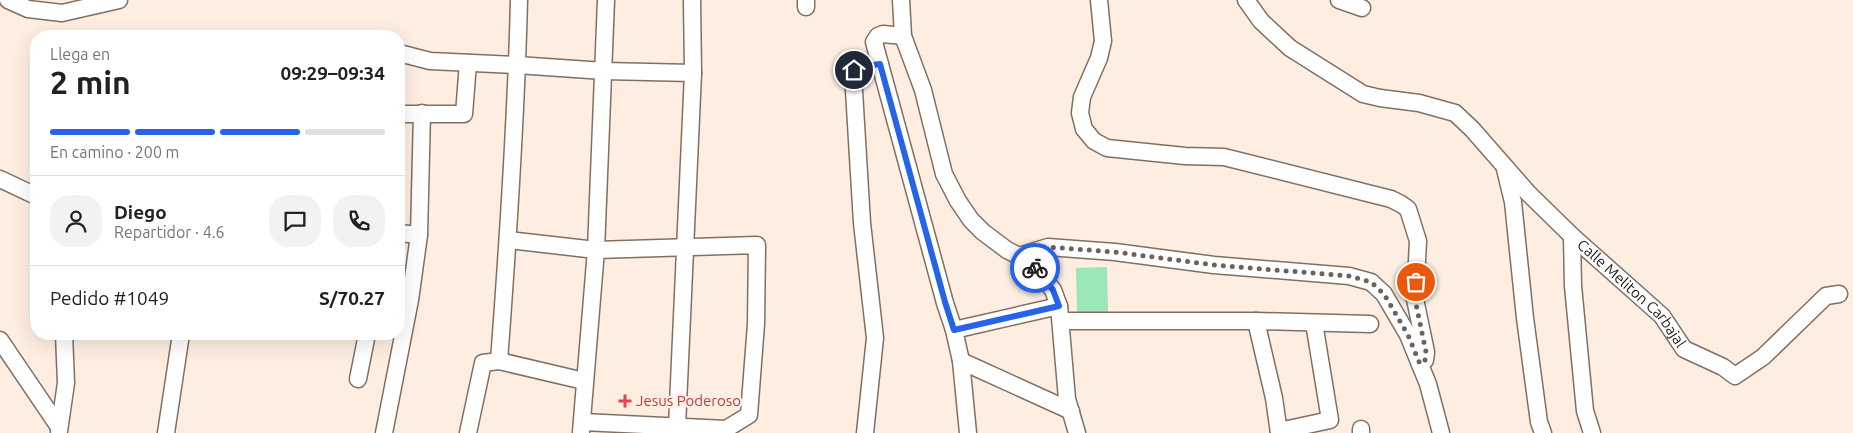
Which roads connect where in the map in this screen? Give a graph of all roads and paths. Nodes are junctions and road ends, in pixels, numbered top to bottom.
1 (8, 0) edge
2 (119, 0) edge
3 (519, 0) edge
4 (606, 0) edge
5 (692, 0) edge
6 (901, 0) edge
7 (1100, 0) edge
8 (1246, 0) edge
9 (1339, 0) edge
10 (1362, 8) dead end
11 (904, 36) junction
12 (405, 55) edge
13 (468, 63) junction
14 (880, 64) junction
15 (517, 65) junction
16 (604, 71) junction
17 (693, 73) junction
18 (422, 113) junction
19 (405, 114) edge
20 (1505, 166) junction
21 (0, 179) edge
22 (30, 193) edge
23 (405, 234) edge
24 (419, 235) junction
25 (1572, 236) junction
26 (508, 240) junction
27 (686, 248) junction
28 (596, 250) junction
29 (1020, 256) junction
30 (1839, 294) dead end
31 (1060, 314) junction
32 (1256, 321) junction
33 (1314, 323) junction
34 (1370, 324) dead end
35 (405, 326) edge
36 (954, 330) junction
37 (0, 340) edge
38 (64, 340) edge
39 (180, 340) edge
40 (366, 340) edge
41 (402, 340) edge
42 (499, 361) junction
43 (961, 361) junction
44 (1420, 364) junction
45 (358, 379) dead end
46 (584, 381) junction
47 (1071, 411) junction
48 (582, 427) edge
49 (676, 428) junction
50 (59, 430) edge
51 (1279, 432) edge
52 (166, 433) edge
53 (384, 433) edge
54 (468, 433) edge
55 (864, 433) edge
56 (968, 433) edge
57 (1077, 433) edge
58 (1441, 433) edge
59 (1542, 433) edge
60 (1592, 433) edge

1 - 2 street
3 - 15 street
4 - 16 street
5 - 17 street
6 - 11 street
7 - 44 street
8 - 20 street, Calle Meliton Carbajal
9 - 10 street
11 - 14 street
11 - 29 street
12 - 13 street
13 - 15 street
13 - 18 street
14 - 36 street
14 - 55 street
15 - 16 street
15 - 26 street
16 - 17 street
16 - 28 street
17 - 27 street
18 - 19 street
18 - 24 street
20 - 25 street, Calle Meliton Carbajal
20 - 59 street
21 - 22 street
23 - 24 street
24 - 35 street
25 - 30 street, Calle Meliton Carbajal
25 - 60 street
26 - 28 street
26 - 42 street
27 - 28 street
27 - 49 street
27 - 49 street
28 - 46 street
29 - 31 street
29 - 44 street
31 - 32 street
31 - 36 street
31 - 47 street
32 - 33 street
32 - 51 street
33 - 34 street
33 - 51 street
36 - 43 street
37 - 50 street
38 - 50 street
39 - 52 street
40 - 45 street
41 - 53 street
42 - 46 street
42 - 54 street
43 - 47 street
43 - 56 street
44 - 58 street
46 - 48 street
47 - 57 street
48 - 49 street

